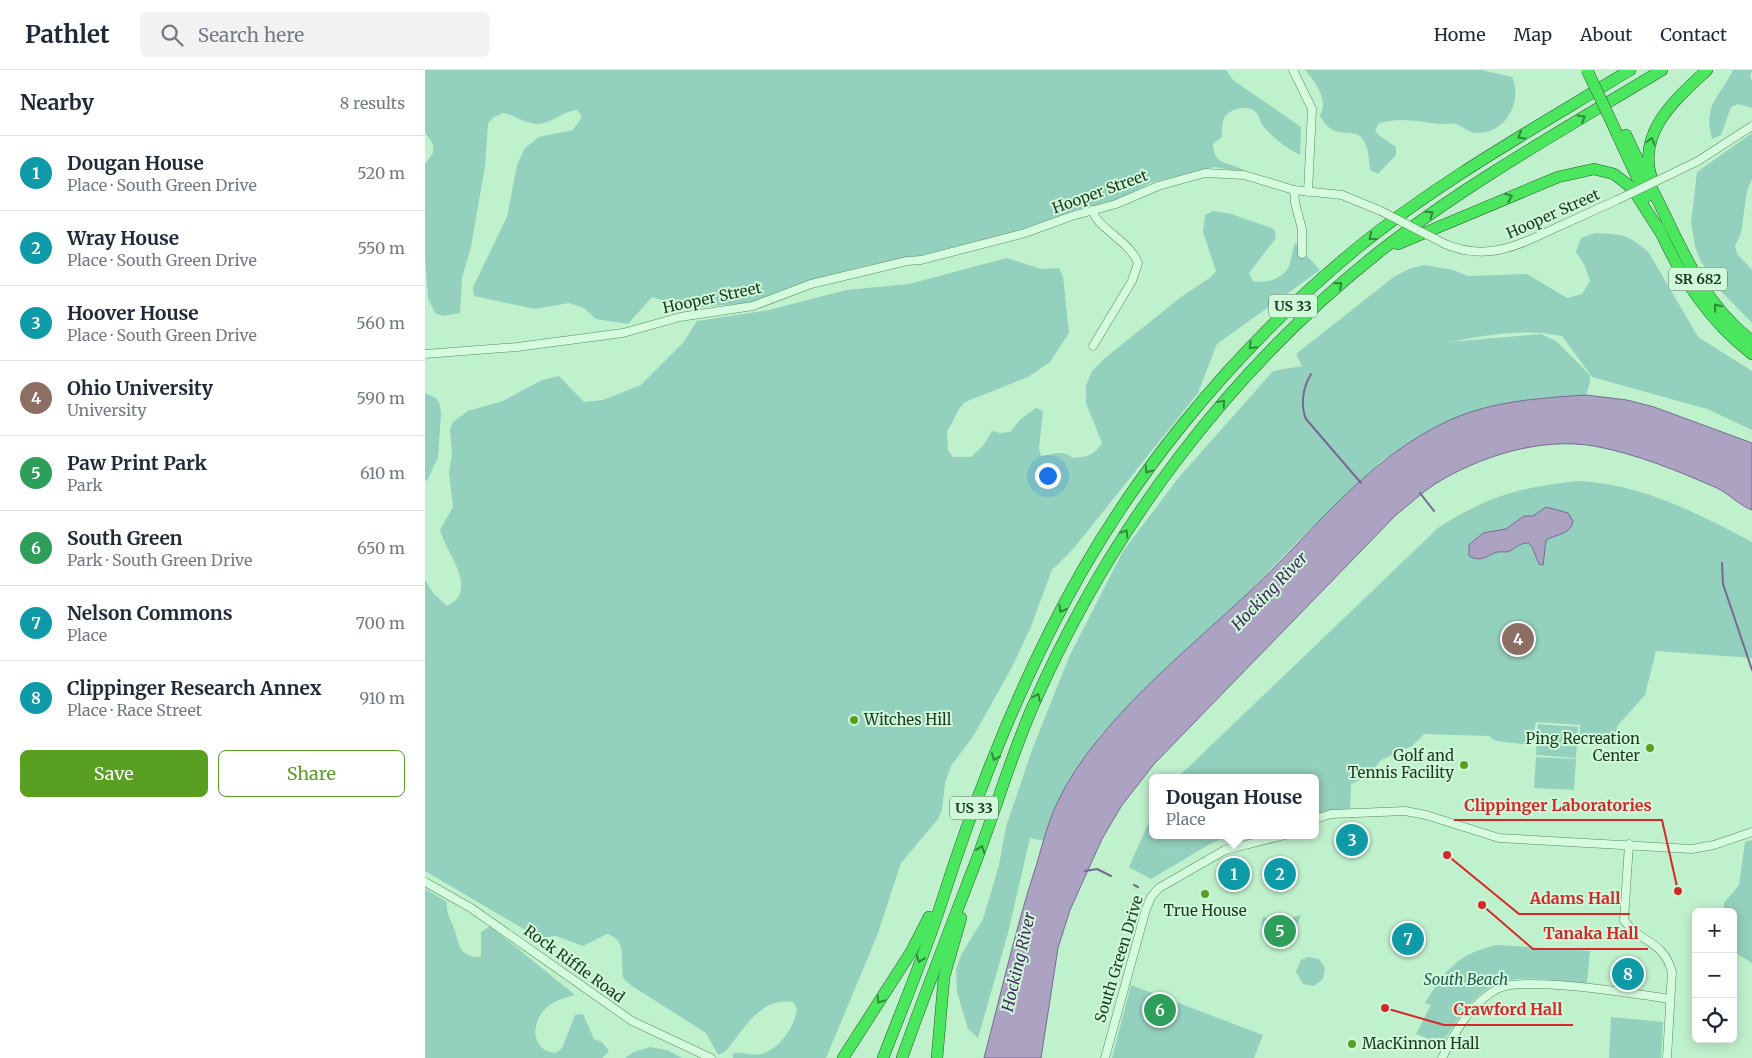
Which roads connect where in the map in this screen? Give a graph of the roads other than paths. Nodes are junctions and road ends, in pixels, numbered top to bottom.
1 (1293, 70) edge
2 (1587, 70) edge
3 (1595, 70) edge
4 (1626, 70) edge
5 (1630, 70) edge
6 (1662, 70) edge
7 (1707, 70) edge
8 (1617, 78) junction
9 (1615, 121) junction
10 (1752, 126) edge
11 (1294, 190) junction
12 (1308, 192) junction
13 (1660, 205) junction
14 (1093, 210) junction
15 (1661, 233) junction
16 (1302, 254) dead end
17 (1377, 254) junction
18 (1752, 341) edge
19 (1093, 346) dead end
20 (425, 354) edge
21 (1752, 354) edge
22 (1319, 818) edge
23 (1752, 827) edge
24 (1752, 832) edge
25 (1265, 839) edge
26 (1728, 840) junction
27 (1629, 844) junction
28 (974, 867) junction
29 (425, 882) edge
30 (947, 882) junction
31 (1670, 999) junction
32 (711, 1058) edge
33 (843, 1058) edge
34 (883, 1058) edge
35 (902, 1058) edge
36 (937, 1058) edge
37 (1105, 1058) edge
38 (1442, 1058) edge
39 (1667, 1058) edge

1 - 12 street
2 - 9 highway, bridge
3 - 9 highway
4 - 8 highway
5 - 8 highway, US 33
17 -> 6 highway, US 33
13 -> 7 highway
8 -> 30 highway, US 33
9 - 13 highway
9 - 15 highway
10 - 12 street, Hooper Street, bridge
11 - 12 street, Hooper Street
11 - 14 street, Hooper Street
11 - 16 street
18 -> 13 highway, SR 682
14 - 19 street
14 - 20 street, Hooper Street
17 -> 15 highway
15 - 21 highway, SR 682
28 -> 17 highway, US 33
22 - 27 street
23 - 26 street
24 - 26 street
25 - 37 street, South Green Drive
26 - 27 street
27 - 31 street
28 - 35 highway, US 33
28 - 36 highway
29 - 32 street, Rock Riffle Road
30 -> 33 highway
30 -> 34 highway, US 33
31 - 38 street
31 - 39 street

